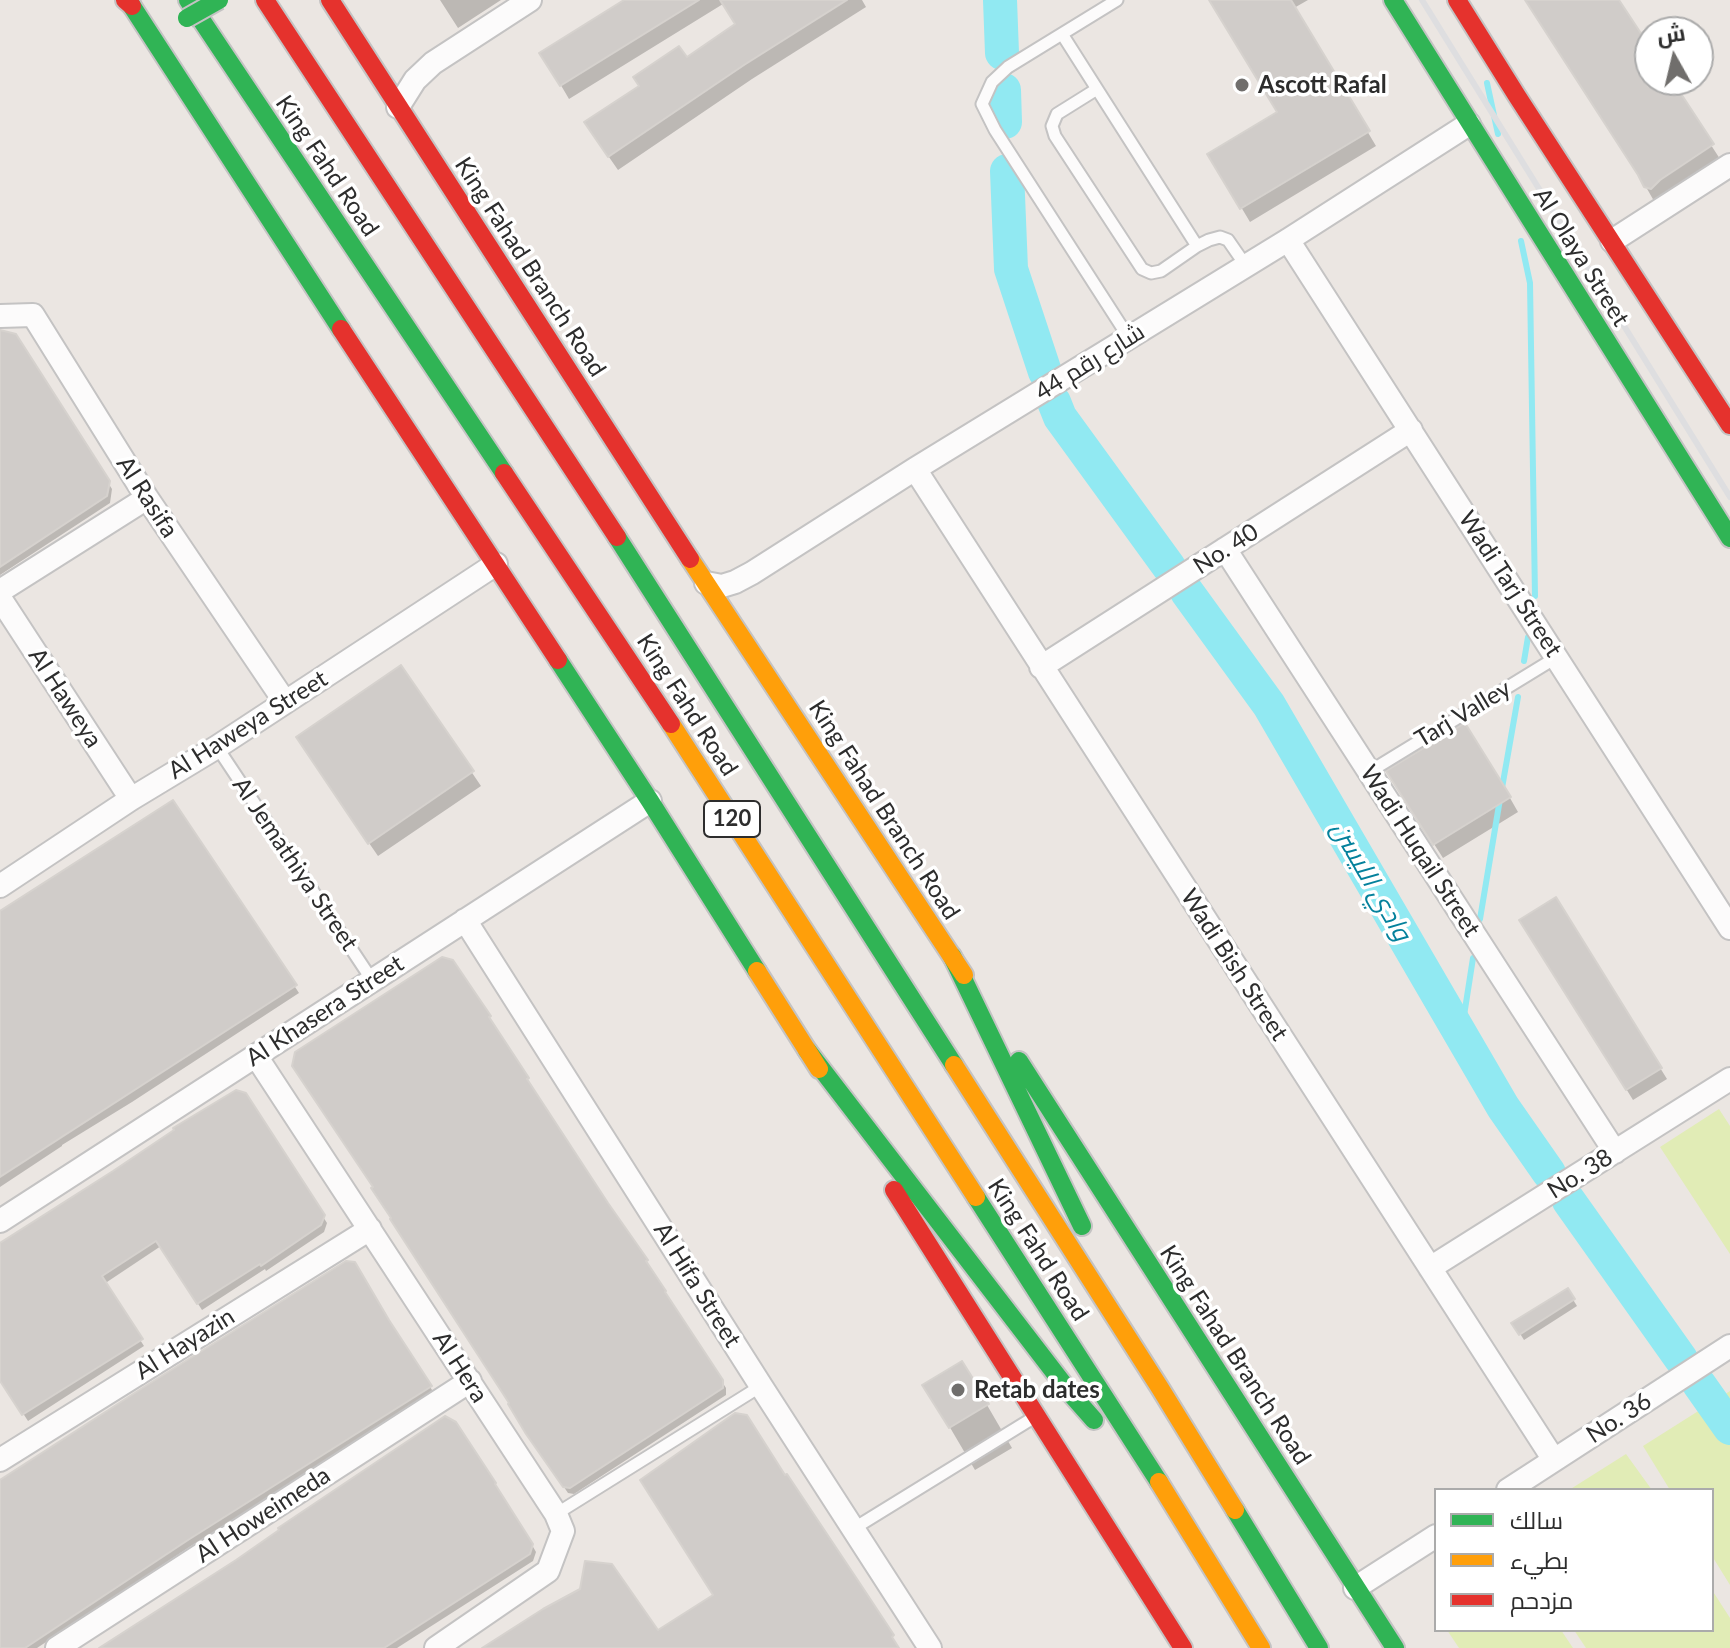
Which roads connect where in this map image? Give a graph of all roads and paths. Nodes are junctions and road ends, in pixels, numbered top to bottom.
1 (219, 0) edge
2 (265, 0) edge
3 (330, 0) edge
4 (530, 0) edge
5 (1117, 0) edge
6 (1393, 0) edge
7 (1457, 0) edge
8 (128, 2) edge
9 (181, 23) edge
10 (1062, 34) junction
11 (184, 89) junction
12 (1097, 89) junction
13 (398, 107) junction
14 (1469, 124) junction
15 (1730, 165) edge
16 (1288, 240) junction
17 (1612, 241) junction
18 (1197, 246) junction
19 (1246, 266) junction
20 (0, 316) edge
21 (1129, 338) junction
22 (1730, 425) edge
23 (1411, 430) junction
24 (915, 469) junction
25 (147, 498) junction
26 (1730, 538) edge
27 (1225, 549) junction
28 (496, 564) junction
29 (706, 583) junction
30 (0, 591) edge
31 (0, 598) edge
32 (1557, 657) junction
33 (1041, 667) junction
34 (285, 702) junction
35 (217, 747) junction
36 (1369, 772) junction
37 (131, 799) junction
38 (650, 801) junction
39 (0, 886) edge
40 (465, 920) junction
41 (1730, 928) edge
42 (952, 956) junction
43 (372, 980) junction
44 (807, 1050) junction
45 (256, 1056) junction
46 (1730, 1079) edge
47 (1615, 1152) junction
48 (0, 1221) edge
49 (370, 1229) junction
50 (1430, 1268) junction
51 (1730, 1346) edge
52 (470, 1381) junction
53 (761, 1386) junction
54 (1160, 1388) junction
55 (1036, 1416) junction
56 (0, 1460) edge
57 (1554, 1460) junction
58 (1511, 1488) edge
59 (1176, 1509) junction
60 (556, 1514) junction
61 (853, 1529) junction
62 (1434, 1537) edge
63 (1355, 1588) junction
64 (57, 1648) edge
65 (436, 1648) edge
66 (930, 1648) edge
67 (1183, 1648) edge
68 (1261, 1648) edge
69 (1319, 1648) edge
70 (1395, 1648) edge

1 - 9 main road, bridge
2 - 54 main road, King Fahd Road / 120
3 - 13 main road, King Fahad Branch Road
4 - 13 street
5 - 10 lane
6 - 14 main road, Al Olaya Street
7 - 17 main road, Al Olaya Street
8 - 11 main road
9 - 11 main road
9 - 59 main road, King Fahd Road / 120
10 - 12 lane
10 - 21 lane
11 - 28 main road
12 - 18 lane
12 - 18 lane
13 - 29 main road, King Fahad Branch Road
14 - 16 street, شارع رقم 44
14 - 26 main road, Al Olaya Street
15 - 17 street
16 - 19 street, شارع رقم 44
16 - 23 street, Wadi Tarj Street
17 - 22 main road, Al Olaya Street
18 - 19 lane
19 - 21 street, شارع رقم 44
20 - 25 street, Al Rasifa
21 - 24 street, شارع رقم 44
23 - 27 street, No. 40
23 - 32 street, Wadi Tarj Street
24 - 29 street, شارع رقم 44
24 - 33 street, Wadi Bish Street
25 - 30 street
25 - 34 street, Al Rasifa
27 - 33 street, No. 40
27 - 36 street, Wadi Huqail Street
28 - 34 street, Al Haweya Street
28 - 38 main road
29 - 42 main road, King Fahad Branch Road
31 - 37 street, Al Haweya
32 - 36 lane, Tarj Valley
32 - 41 street, Wadi Tarj Street
33 - 50 street, Wadi Bish Street
34 - 35 street, Al Haweya Street
35 - 37 street, Al Haweya Street
35 - 43 lane, Al Jemathiya Street
36 - 47 street, Wadi Huqail Street
37 - 39 street, Al Haweya Street
38 - 40 street, Al Khasera Street
38 - 44 main road
40 - 43 street, Al Khasera Street
40 - 53 street, Al Hifa Street
42 - 54 main road
42 - 63 main road, King Fahad Branch Road
43 - 45 street, Al Khasera Street
44 - 55 main road
44 - 59 main road
45 - 48 street, Al Khasera Street
45 - 49 street, Al Hera
46 - 47 street, No. 38
47 - 50 street, No. 38
49 - 52 street, Al Hera
49 - 56 street, Al Hayazin
50 - 57 street, Wadi Bish Street
51 - 57 street, No. 36
52 - 60 street, Al Hera
52 - 64 street, Al Howeimeda
53 - 60 lane
53 - 61 street, Al Hifa Street
54 - 69 main road, King Fahd Road / 120
55 - 61 lane
55 - 67 main road
57 - 58 street, No. 36
59 - 68 main road, King Fahd Road / 120
60 - 65 street
61 - 66 street, Al Hifa Street
62 - 63 street
63 - 70 main road, King Fahad Branch Road

